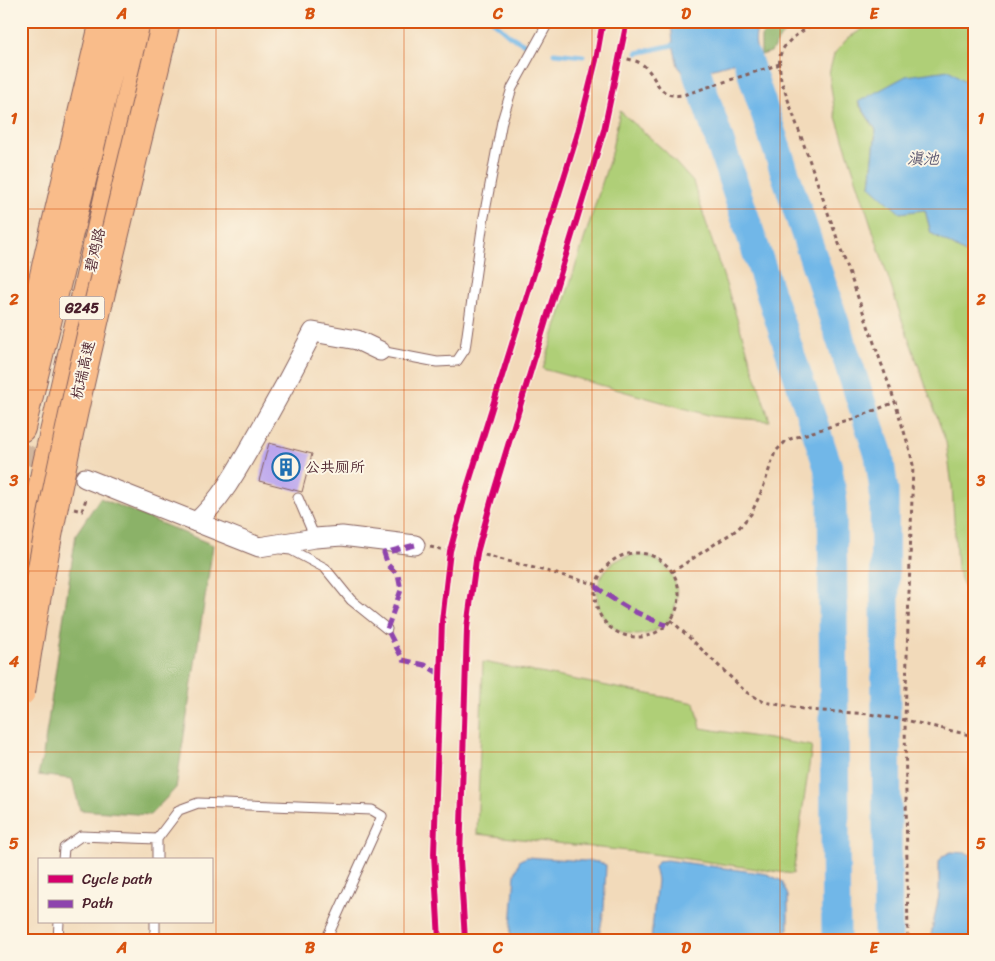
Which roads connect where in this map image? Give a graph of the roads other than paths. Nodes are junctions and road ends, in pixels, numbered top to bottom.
1 (104, 21) edge
2 (121, 21) edge
3 (149, 21) edge
4 (166, 21) edge
5 (549, 21) edge
6 (380, 351) joint
7 (21, 377) edge
8 (21, 428) edge
9 (86, 478) dead end
10 (298, 498) dead end
11 (196, 522) junction
12 (315, 538) junction
13 (415, 545) dead end
14 (259, 547) junction
15 (21, 597) edge
16 (387, 629) dead end
17 (21, 692) edge
18 (157, 839) junction
19 (63, 858) edge
20 (157, 858) edge
21 (59, 924) edge
22 (155, 924) edge
23 (58, 940) edge
24 (155, 940) edge
25 (326, 940) edge

1 - 7 highway
2 - 8 highway, 碧鸡路 / G245
3 - 15 highway, 碧鸡路 / G245
4 - 17 highway, 杭瑞高速, bridge
5 - 6 lane
6 - 11 street
9 - 11 street
10 - 12 lane
11 - 14 street
12 - 13 street
12 - 14 street
14 - 16 lane
18 - 19 lane
18 - 20 lane
18 - 25 lane
21 - 23 lane
22 - 24 lane

